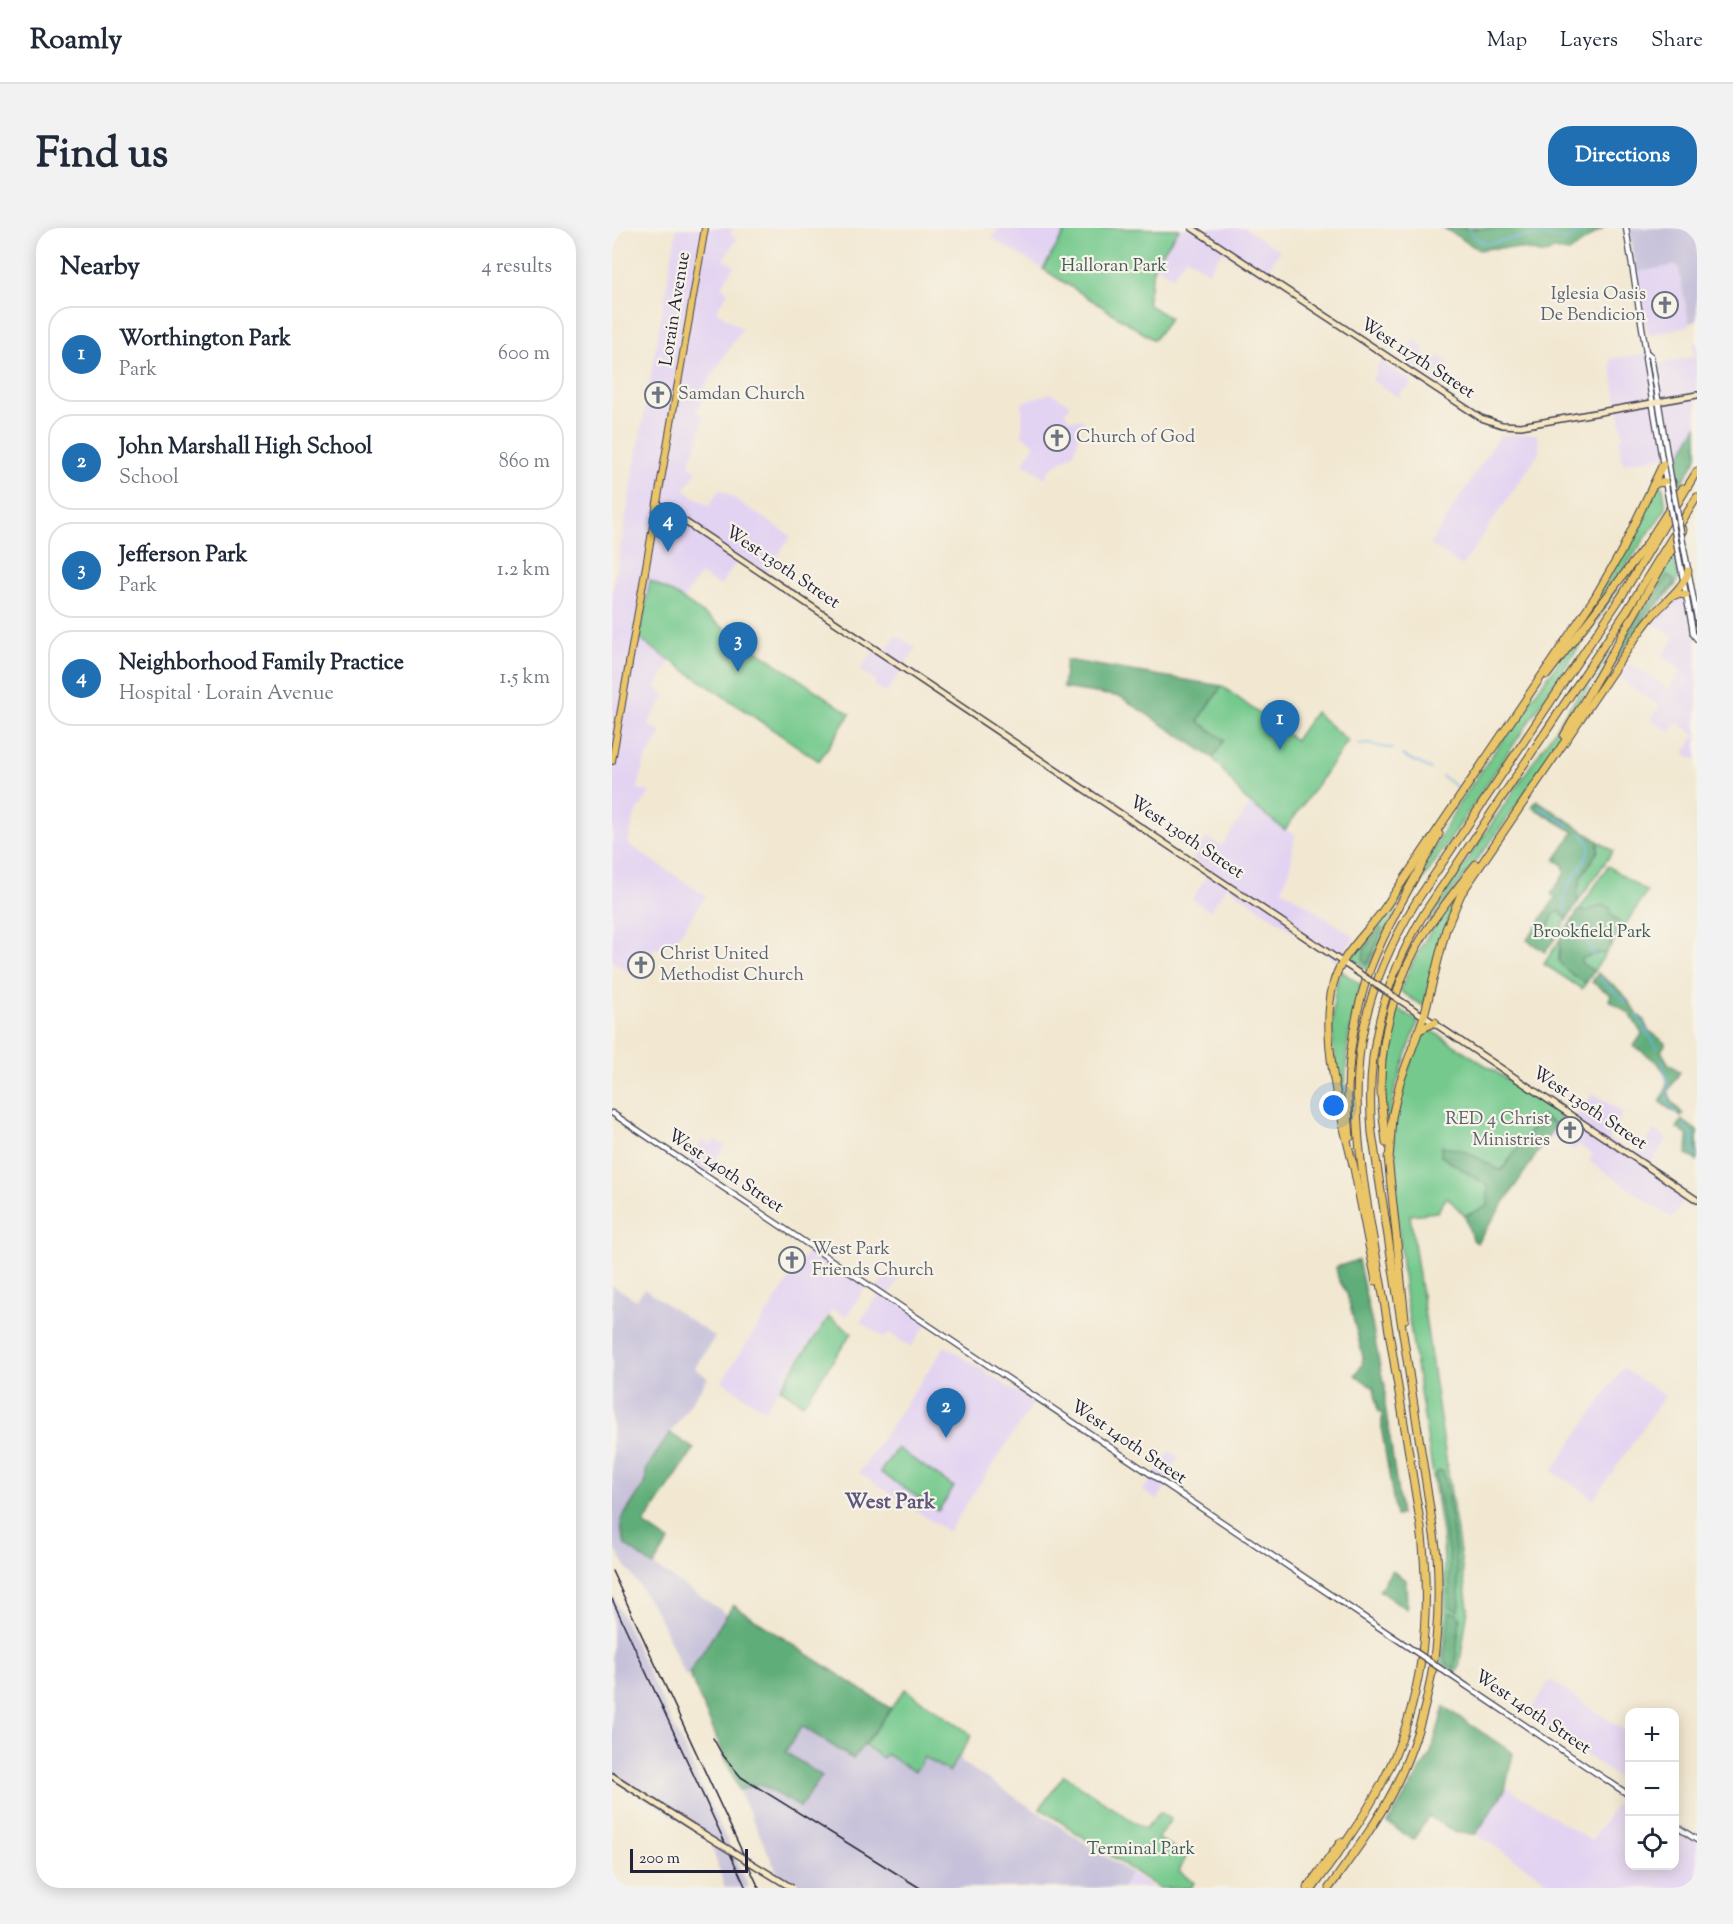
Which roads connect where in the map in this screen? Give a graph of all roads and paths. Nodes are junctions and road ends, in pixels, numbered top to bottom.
1 (705, 228) edge
2 (1192, 228) edge
3 (1626, 228) edge
4 (1697, 395) edge
5 (1655, 402) junction
6 (1663, 464) junction
7 (1697, 469) edge
8 (1669, 482) junction
9 (1653, 486) junction
10 (1697, 497) edge
11 (657, 502) junction
12 (1697, 503) edge
13 (1688, 571) junction
14 (1683, 583) junction
15 (1686, 595) junction
16 (1664, 603) junction
17 (1697, 618) edge
18 (1697, 639) edge
19 (1519, 710) junction
20 (612, 760) edge
21 (1545, 769) junction
22 (1519, 807) junction
23 (1451, 811) junction
24 (1342, 962) junction
25 (1425, 1016) junction
26 (1435, 1022) junction
27 (1418, 1031) junction
28 (612, 1113) edge
29 (1389, 1161) junction
30 (1353, 1164) junction
31 (1697, 1200) edge
32 (1392, 1352) junction
33 (1408, 1370) junction
34 (612, 1776) edge
35 (1625, 1792) edge
36 (1366, 1812) junction
37 (1679, 1828) edge
38 (1697, 1840) edge
39 (792, 1888) edge
40 (1307, 1888) edge
41 (1313, 1888) edge
42 (1331, 1888) edge

1 - 11 main road, Lorain Avenue
2 - 5 main road, West 117th Street
3 - 5 street
4 - 5 main road, West 117th Street
5 - 6 street
5 - 8 street
6 - 8 street
6 - 9 highway
7 - 19 highway
7 - 32 highway
8 - 9 highway
8 - 13 street, bridge
8 - 14 street, bridge
9 - 19 highway
10 - 33 highway
11 - 20 main road, Lorain Avenue
11 - 24 main road, West 130th Street
12 - 21 highway
13 - 14 highway
13 - 17 street
14 - 15 street
14 - 16 highway
15 - 16 highway
15 - 18 street
16 - 21 highway
19 - 23 highway
21 - 22 highway
22 - 25 highway
22 - 29 highway
23 - 24 highway
23 - 30 highway
24 - 25 main road, West 130th Street, bridge
24 - 30 highway
25 - 26 main road, West 130th Street
25 - 27 highway
26 - 27 highway
26 - 31 main road, West 130th Street
27 - 29 highway
28 - 35 street, West 140th Street, bridge
29 - 33 highway
30 - 32 highway
32 - 36 highway
33 - 42 highway
34 - 39 main road, bridge
36 - 40 highway
36 - 41 highway
37 - 38 street

